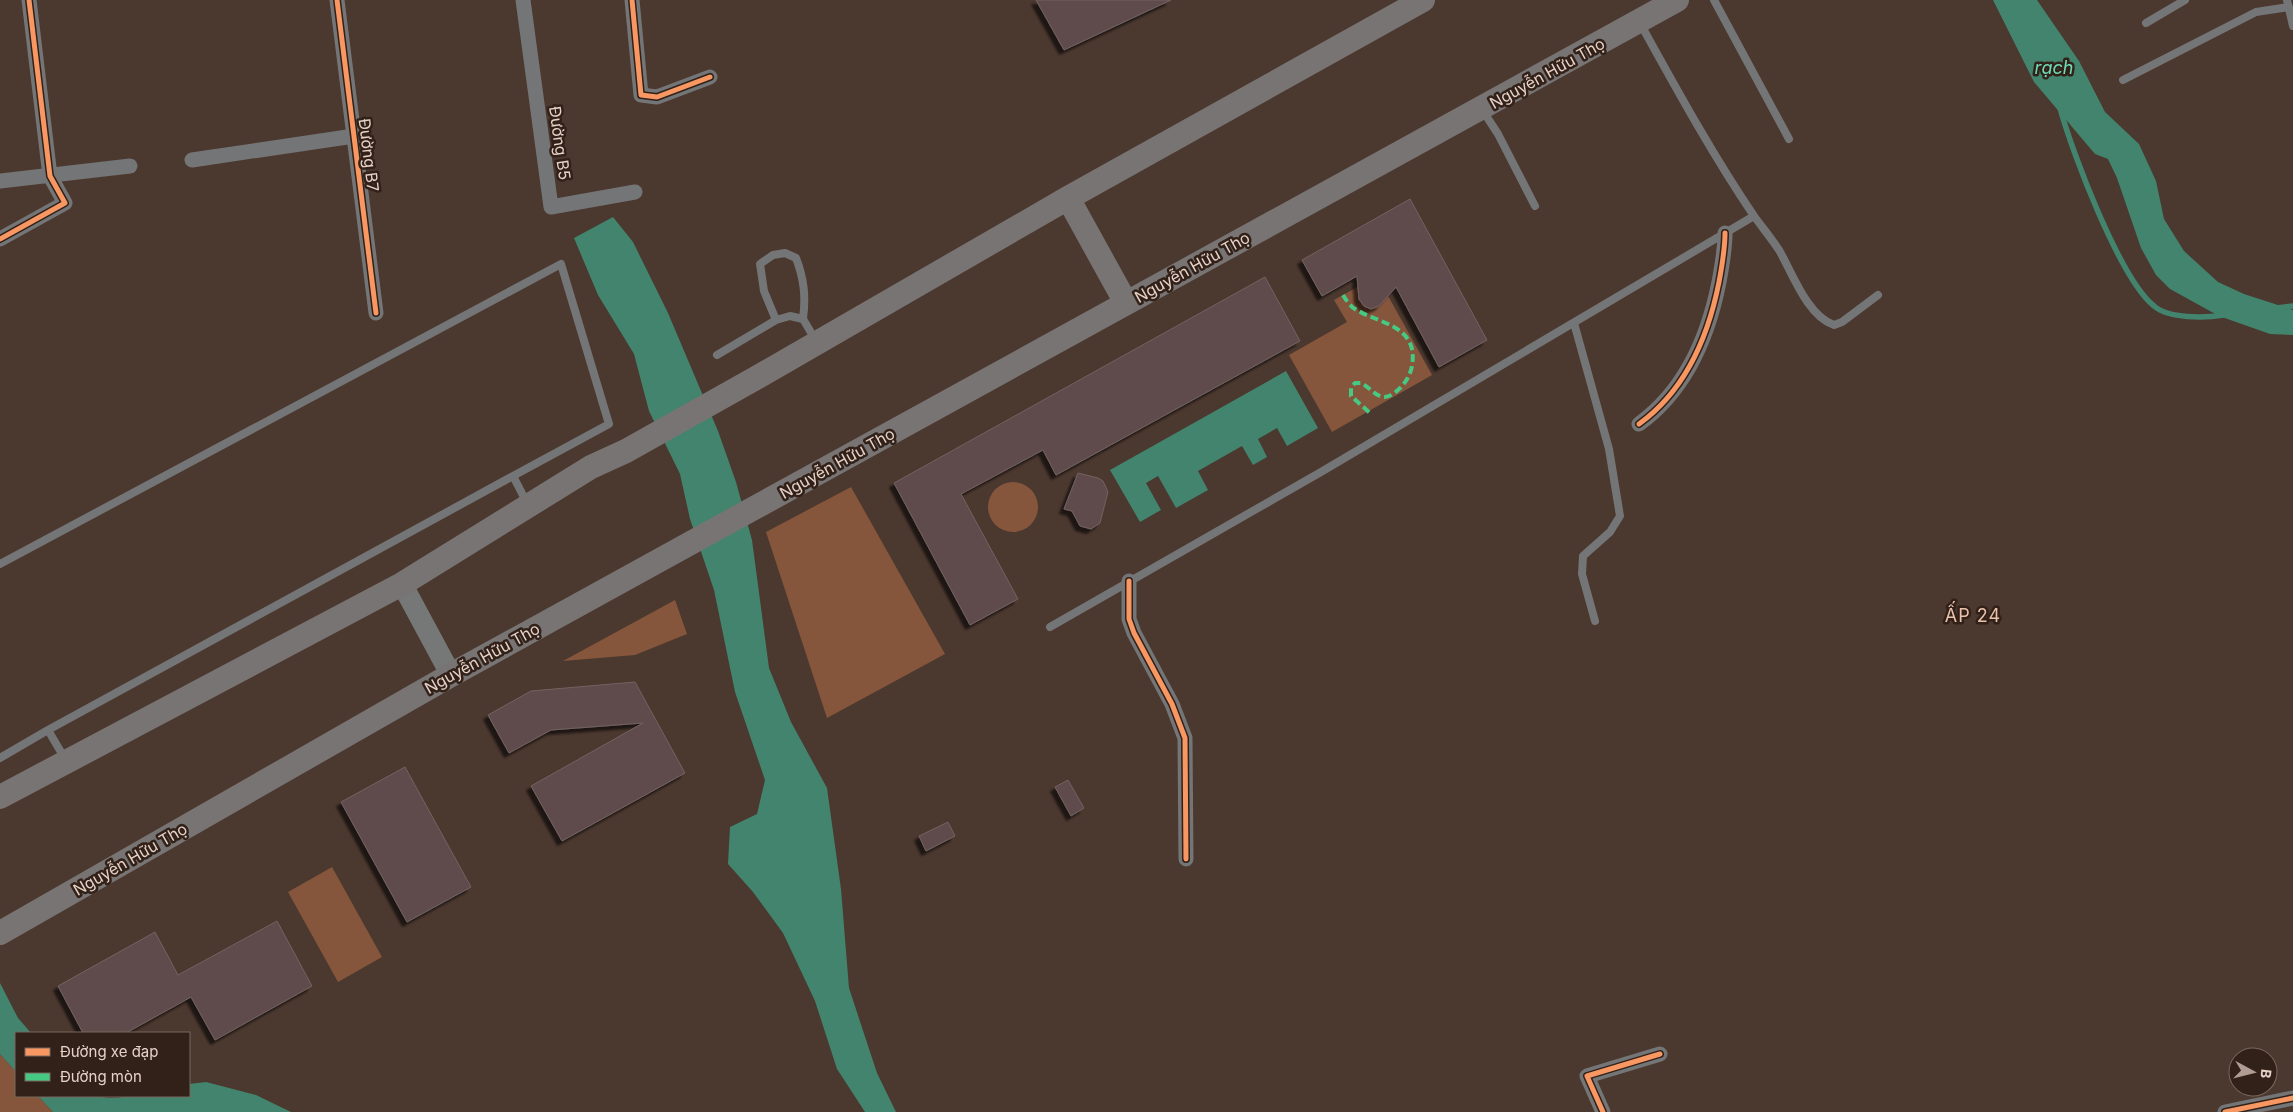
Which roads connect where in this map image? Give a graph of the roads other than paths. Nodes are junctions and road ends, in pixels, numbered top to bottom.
1 (29, 0) edge
2 (337, 0) edge
3 (523, 0) edge
4 (632, 0) edge
5 (1424, 0) edge
6 (1678, 0) edge
7 (1714, 0) edge
8 (2184, 0) edge
9 (2288, 4) edge
10 (1639, 21) junction
11 (2146, 23) dead end
12 (2293, 26) edge
13 (710, 77) dead end
14 (2123, 80) dead end
15 (1482, 109) junction
16 (354, 136) junction
17 (1789, 139) dead end
18 (192, 160) dead end
19 (130, 166) dead end
20 (50, 176) junction
21 (0, 181) edge
22 (635, 192) dead end
23 (1068, 198) junction
24 (1535, 206) dead end
25 (1754, 216) junction
26 (1725, 233) junction
27 (0, 239) edge
28 (1878, 295) dead end
29 (1126, 303) junction
30 (376, 313) dead end
31 (804, 319) junction
32 (776, 320) junction
33 (1574, 323) junction
34 (817, 343) junction
35 (717, 355) dead end
36 (1639, 424) dead end
37 (512, 476) junction
38 (528, 504) junction
39 (0, 564) edge
40 (1129, 581) junction
41 (402, 584) junction
42 (1595, 621) dead end
43 (1050, 627) dead end
44 (451, 675) junction
45 (48, 730) junction
46 (0, 758) edge
47 (67, 761) junction
48 (0, 797) edge
49 (1186, 859) dead end
50 (3, 931) edge
51 (1660, 1054) dead end
52 (2293, 1098) edge
53 (1603, 1112) edge
54 (2225, 1112) edge

1 - 20 street
2 - 16 street, Đường B7
3 - 22 street, Đường B5
4 - 13 street
5 - 23 main road
6 - 10 main road, Nguyễn Hữu Thọ
7 - 17 lane
8 - 11 lane
9 - 12 lane
9 - 14 lane
10 - 15 main road, Nguyễn Hữu Thọ
10 - 25 lane
15 - 24 lane
15 - 29 main road, Nguyễn Hữu Thọ
16 - 18 street
16 - 30 street, Đường B7
19 - 20 street
20 - 21 street
20 - 27 street
23 - 29 main road
23 - 34 main road
25 - 26 lane
25 - 28 lane
26 - 33 lane
26 - 36 street
29 - 44 main road, Nguyễn Hữu Thọ
31 - 32 lane
31 - 32 lane
31 - 34 lane
32 - 35 lane
33 - 40 lane
33 - 42 lane
34 - 38 main road
37 - 38 lane
37 - 39 lane
37 - 45 lane
38 - 41 main road
40 - 43 lane
40 - 49 street
41 - 44 main road
41 - 47 main road
44 - 50 main road, Nguyễn Hữu Thọ
45 - 46 lane
45 - 47 lane
47 - 48 main road
51 - 53 street
52 - 54 street

